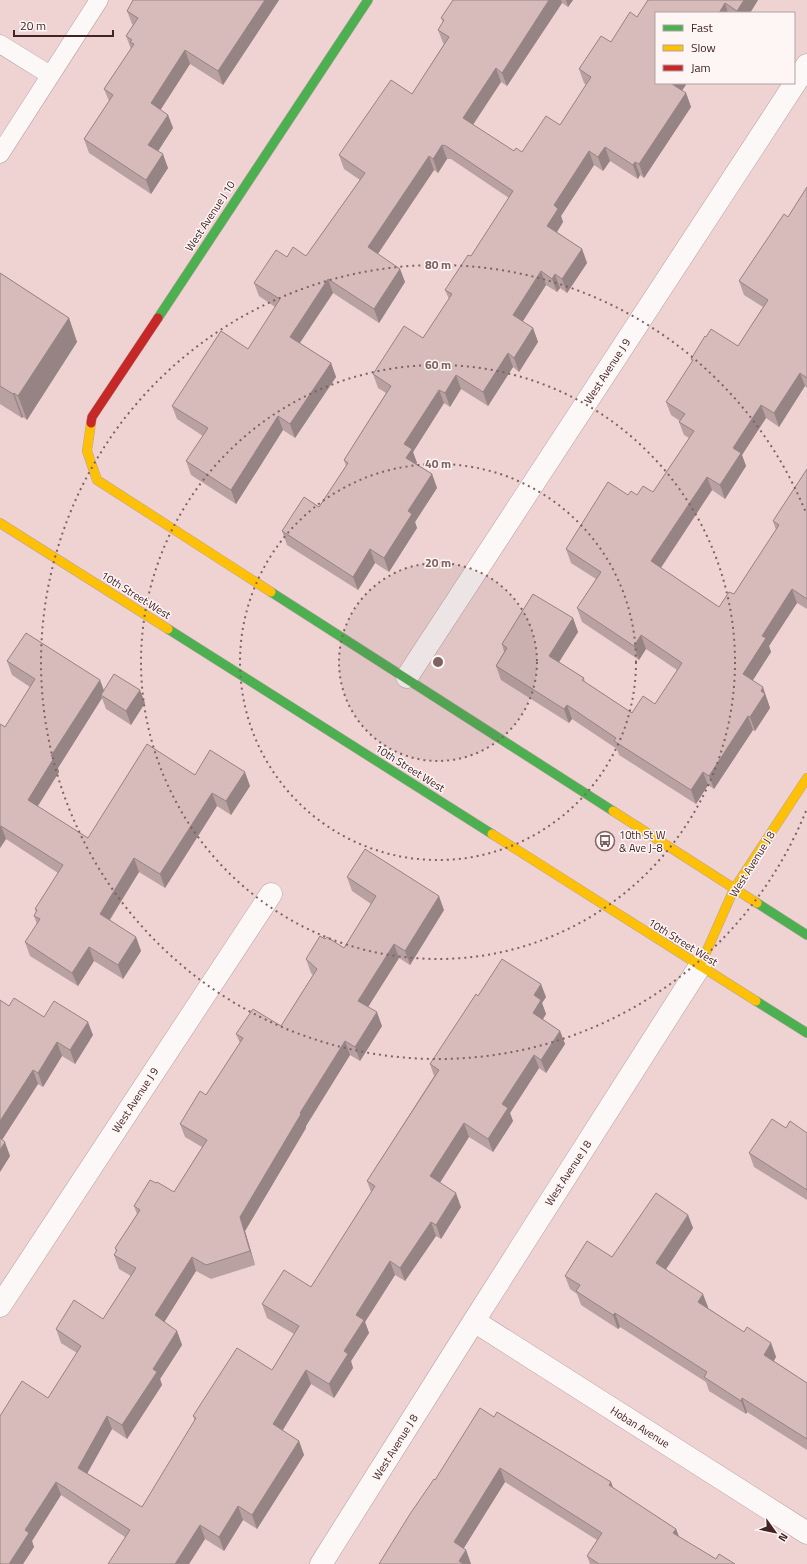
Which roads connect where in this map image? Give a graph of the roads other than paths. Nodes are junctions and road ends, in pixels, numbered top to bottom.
1 (99, 0) edge
2 (368, 0) edge
3 (0, 44) edge
4 (807, 65) edge
5 (50, 75) junction
6 (795, 83) edge
7 (795, 84) edge
8 (0, 154) edge
9 (0, 523) edge
10 (407, 678) junction
11 (807, 778) edge
12 (734, 889) junction
13 (271, 894) dead end
14 (807, 935) edge
15 (700, 966) junction
16 (807, 1033) edge
17 (0, 1306) edge
18 (474, 1321) junction
19 (807, 1533) edge
20 (321, 1564) edge

1 - 5 lane
2 - 10 street, West Avenue J 10
3 - 5 lane
4 - 6 street, West Avenue J 9
5 - 8 lane
7 - 10 street, West Avenue J 9
9 - 15 street, 10th Street West
10 - 12 street
11 - 12 street, West Avenue J 8
12 - 14 street
12 - 15 street, West Avenue J 8
13 - 17 street, West Avenue J 9
15 - 16 street, 10th Street West
15 - 18 street, West Avenue J 8
18 - 19 street, Hoban Avenue
18 - 20 street, West Avenue J 8

